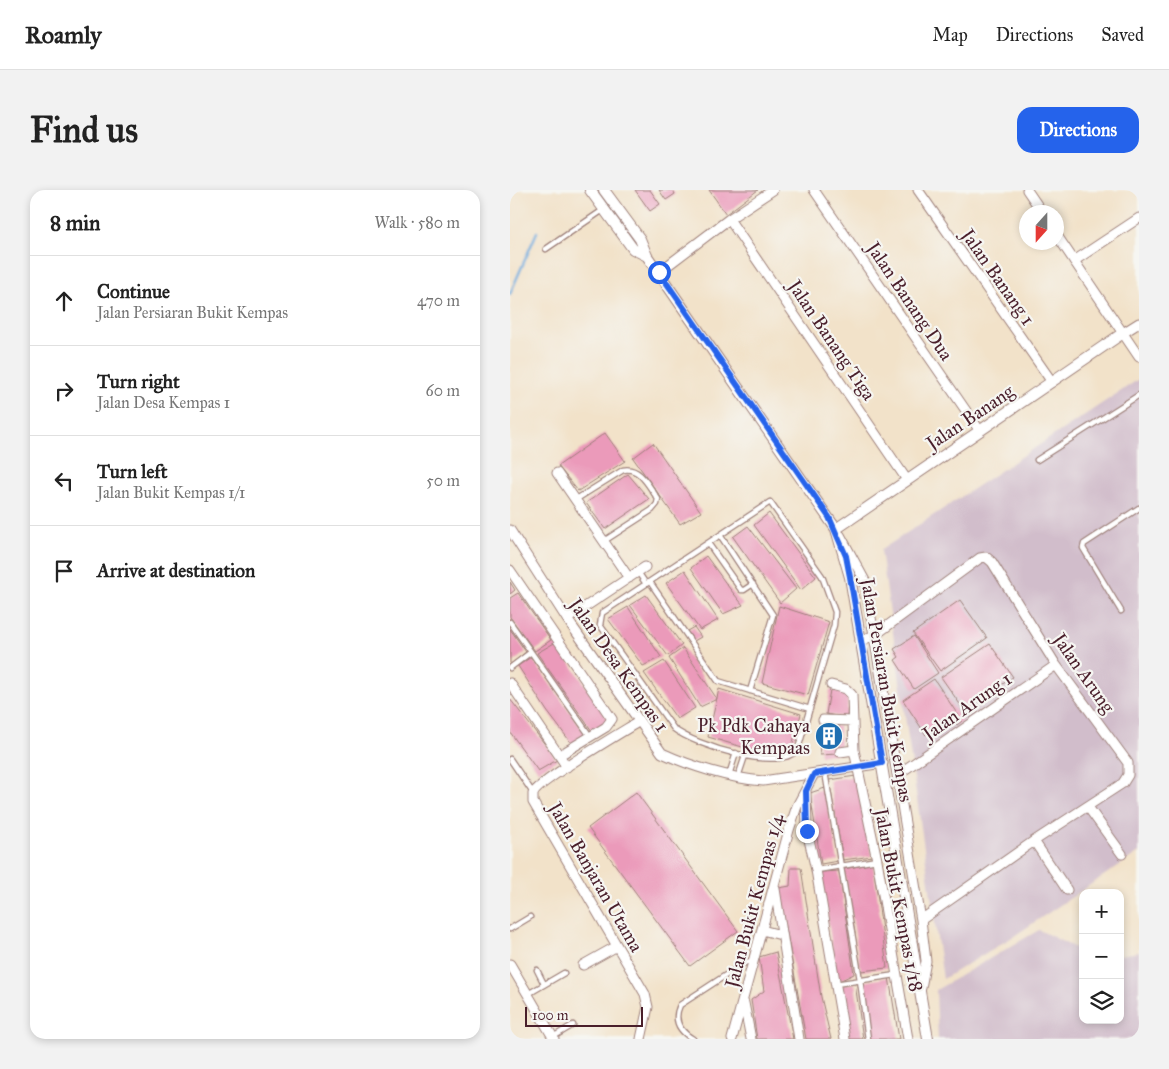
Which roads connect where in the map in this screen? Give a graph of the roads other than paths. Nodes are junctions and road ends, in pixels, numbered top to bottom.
1 (590, 190) edge
2 (604, 190) edge
3 (773, 190) edge
4 (814, 190) edge
5 (918, 190) edge
6 (1027, 190) edge
7 (1037, 205) edge
8 (604, 210) junction
9 (1139, 218) edge
10 (729, 219) junction
11 (1064, 246) edge
12 (546, 249) dead end
13 (647, 256) junction
14 (1074, 261) junction
15 (659, 272) junction
16 (1139, 323) edge
17 (1123, 333) junction
18 (1139, 357) edge
19 (1052, 382) junction
20 (1139, 395) edge
21 (980, 431) junction
22 (1037, 460) dead end
23 (557, 473) dead end
24 (907, 480) junction
25 (575, 500) junction
26 (1139, 508) edge
27 (836, 529) junction
28 (510, 530) edge
29 (720, 535) junction
30 (604, 541) junction
31 (708, 543) junction
32 (510, 570) edge
33 (641, 570) joint
34 (629, 578) junction
35 (648, 583) junction
36 (754, 584) junction
37 (1121, 611) dead end
38 (567, 620) junction
39 (510, 622) edge
40 (875, 635) junction
41 (860, 641) junction
42 (531, 652) junction
43 (1056, 665) junction
44 (510, 668) edge
45 (510, 682) edge
46 (831, 685) dead end
47 (750, 691) junction
48 (810, 709) junction
49 (823, 720) dead end
50 (853, 721) junction
51 (638, 722) junction
52 (591, 737) junction
53 (854, 750) junction
54 (840, 752) dead end
55 (736, 753) junction
56 (560, 755) junction
57 (745, 756) junction
58 (510, 759) edge
59 (882, 763) junction
60 (567, 767) junction
61 (857, 767) junction
62 (825, 772) junction
63 (814, 774) junction
64 (897, 775) junction
65 (734, 776) junction
66 (806, 791) junction
67 (533, 794) junction
68 (1088, 807) junction
69 (789, 830) junction
70 (807, 831) junction
71 (1034, 841) junction
72 (1122, 854) dead end
73 (877, 860) junction
74 (842, 867) junction
75 (816, 870) junction
76 (774, 884) junction
77 (1067, 890) dead end
78 (530, 918) dead end
79 (921, 920) junction
80 (510, 929) edge
81 (762, 930) junction
82 (781, 935) junction
83 (617, 946) junction
84 (752, 962) junction
85 (510, 964) edge
86 (583, 964) dead end
87 (538, 970) dead end
88 (564, 973) dead end
89 (898, 974) junction
90 (860, 980) junction
91 (544, 984) junction
92 (834, 984) junction
93 (920, 989) junction
94 (528, 994) junction
95 (743, 1001) junction
96 (573, 1025) dead end
97 (552, 1038) edge
98 (641, 1039) edge
99 (693, 1039) edge
100 (732, 1039) edge
101 (751, 1039) edge
102 (799, 1039) edge
103 (845, 1039) edge
104 (868, 1039) edge
105 (908, 1039) edge
106 (928, 1039) edge

1 - 8 street, Jalan Persiaran Bukit Kempas
2 - 13 street, Jalan Persiaran Bukit Kempas
3 - 10 street
4 - 21 street, Jalan Banang Dua
5 - 19 street, Jalan Banang 1
6 - 7 street
8 - 12 lane
8 - 13 street, Jalan Persiaran Bukit Kempas
9 - 14 street
10 - 15 street
10 - 24 street, Jalan Banang Tiga
11 - 14 street
13 - 15 street, Jalan Persiaran Bukit Kempas
14 - 17 street
15 - 27 street, Jalan Persiaran Bukit Kempas
16 - 17 street
17 - 18 street
17 - 19 street, Jalan Banang
19 - 21 street, Jalan Banang
20 - 22 lane
21 - 24 street, Jalan Banang
23 - 25 street
24 - 27 street, Jalan Banang
25 - 30 street
25 - 30 lane
26 - 37 lane
27 - 40 street
27 - 41 street, Jalan Persiaran Bukit Kempas
28 - 38 street, Jalan Desa Kempas 1
29 - 31 lane
29 - 36 lane
29 - 48 lane
30 - 34 street
31 - 35 lane
31 - 36 lane
32 - 52 street
33 - 34 street
33 - 35 lane
34 - 38 street
35 - 47 lane
35 - 55 lane
36 - 47 lane
38 - 51 street, Jalan Desa Kempas 1
39 - 42 lane
40 - 41 street, Jalan Arung
40 - 43 street, Jalan Arung
40 - 64 street
41 - 59 street, Jalan Persiaran Bukit Kempas
42 - 44 lane
42 - 52 lane
43 - 64 street, Jalan Arung 1
43 - 68 street, Jalan Arung
45 - 56 street
46 - 50 street, Jalan Bukit Kempas 1/18
47 - 48 lane
48 - 57 lane
49 - 50 street
50 - 53 street, Jalan Bukit Kempas 1/18
51 - 60 street, Jalan Banjaran Utama
51 - 65 street, Jalan Desa Kempas 1
52 - 56 street
53 - 54 street
53 - 61 street, Jalan Bukit Kempas 1/18
55 - 57 lane
55 - 65 lane
56 - 60 street
57 - 65 lane
58 - 67 lane
59 - 61 street, Jalan Desa Kempas 1
59 - 93 street, Jalan Persiaran Bukit Kempas
60 - 67 street, Jalan Banjaran Utama
61 - 62 street, Jalan Desa Kempas 1
61 - 73 street, Jalan Bukit Kempas 1/18
62 - 63 street, Jalan Desa Kempas 1
62 - 74 lane
63 - 65 street, Jalan Desa Kempas 1
63 - 66 street, Jalan Bukit Kempas 1/4
64 - 79 street
66 - 69 street, Jalan Bukit Kempas 1/4
66 - 70 street
67 - 83 street, Jalan Banjaran Utama
68 - 71 street, Jalan Arung
68 - 72 street
69 - 70 street
69 - 76 street, Jalan Bukit Kempas 1/4
70 - 75 street
71 - 77 street
71 - 79 street, Jalan Arung
73 - 74 lane
73 - 89 street, Jalan Bukit Kempas 1/18
74 - 75 lane
74 - 90 lane
75 - 92 street
76 - 81 street, Jalan Bukit Kempas 1/4
76 - 82 street
78 - 80 lane
79 - 93 street
81 - 82 street
81 - 84 street, Jalan Bukit Kempas 1/4
82 - 102 street
83 - 86 street
83 - 98 street, Jalan Banjaran Utama
84 - 95 street, Jalan Bukit Kempas 1/4
84 - 99 lane
85 - 94 street
87 - 91 lane
88 - 91 lane
89 - 90 lane
89 - 105 street, Jalan Bukit Kempas 1/18
90 - 92 lane
90 - 104 lane
91 - 94 lane
92 - 103 street
93 - 106 street, Jalan Persiaran Bukit Kempas
94 - 97 street
95 - 100 street, Jalan Bukit Kempas 1/4
95 - 101 street
96 - 97 lane

